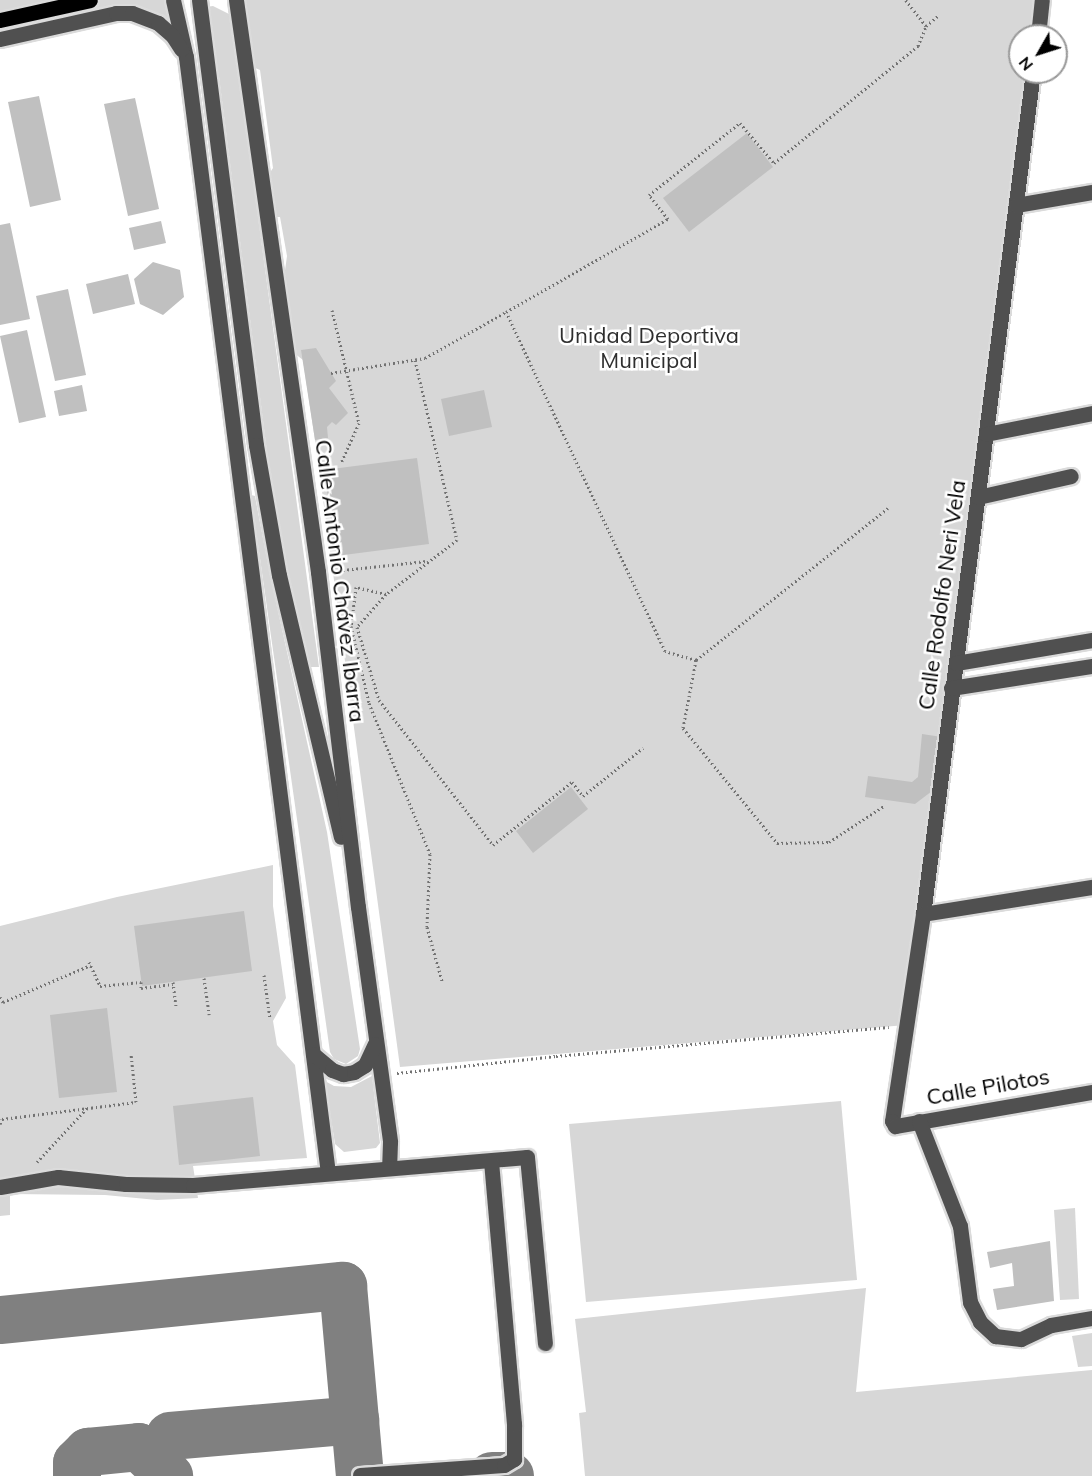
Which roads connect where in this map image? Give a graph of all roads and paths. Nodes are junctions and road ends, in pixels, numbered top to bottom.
1 (90, 0) edge
2 (173, 0) edge
3 (195, 0) edge
4 (199, 0) edge
5 (223, 0) edge
6 (906, 0) edge
7 (1042, 0) edge
8 (236, 5) edge
9 (938, 16) dead end
10 (0, 20) edge
11 (180, 24) junction
12 (1039, 24) edge
13 (926, 26) junction
14 (0, 39) edge
15 (186, 57) junction
16 (1031, 84) edge
17 (1092, 192) edge
18 (1016, 205) junction
19 (332, 310) dead end
20 (506, 312) junction
21 (415, 360) junction
22 (349, 371) junction
23 (331, 373) dead end
24 (1092, 413) edge
25 (986, 434) junction
26 (341, 463) dead end
27 (1071, 476) dead end
28 (978, 497) junction
29 (888, 508) dead end
30 (429, 561) junction
31 (318, 572) junction
32 (386, 594) junction
33 (1092, 640) edge
34 (696, 660) junction
35 (956, 663) junction
36 (1092, 666) edge
37 (951, 688) junction
38 (643, 748) dead end
39 (884, 806) dead end
40 (1092, 886) edge
41 (358, 907) junction
42 (923, 914) junction
43 (264, 975) dead end
44 (204, 978) dead end
45 (442, 981) dead end
46 (0, 996) edge
47 (176, 1007) dead end
48 (209, 1015) dead end
49 (270, 1019) dead end
50 (906, 1026) junction
51 (375, 1044) junction
52 (131, 1054) dead end
53 (313, 1054) junction
54 (381, 1075) junction
55 (1092, 1092) edge
56 (87, 1108) junction
57 (919, 1121) junction
58 (0, 1124) edge
59 (893, 1124) joint
60 (491, 1161) junction
61 (37, 1162) dead end
62 (389, 1168) junction
63 (328, 1173) junction
64 (0, 1187) edge
65 (1092, 1318) edge
66 (545, 1343) dead end
67 (360, 1474) dead end

1 - 10 main road
2 - 11 street
3 - 11 street
4 - 41 street
5 - 8 street
6 - 13 path
7 - 12 street
8 - 31 street, Calle Antonio Chávez Ibarra
9 - 13 path
11 - 15 street
13 - 20 path
14 - 15 street
15 - 53 street
16 - 18 street, Calle Rodolfo Neri Vela
17 - 18 street
18 - 25 street, Calle Rodolfo Neri Vela
19 - 22 path
20 - 21 path
20 - 34 path
21 - 22 path
21 - 30 path
22 - 23 path
22 - 26 path
24 - 25 street
25 - 28 street, Calle Rodolfo Neri Vela
27 - 28 street
28 - 35 street, Calle Rodolfo Neri Vela
29 - 34 path
30 - 31 path
30 - 32 path
31 - 41 street, Calle Antonio Chávez Ibarra
32 - 38 path
32 - 45 path
33 - 35 street
34 - 39 path
35 - 37 street, Calle Rodolfo Neri Vela
36 - 37 street
37 - 42 street, Calle Rodolfo Neri Vela
40 - 42 street
41 - 51 street, Calle Antonio Chávez Ibarra
42 - 50 street, Calle Rodolfo Neri Vela
43 - 49 path
44 - 48 path
46 - 47 path
50 - 54 path
50 - 59 street, Calle Rodolfo Neri Vela
51 - 53 street
51 - 54 street, Calle Antonio Chávez Ibarra
52 - 56 path
53 - 63 street
54 - 62 street, Calle Antonio Chávez Ibarra
55 - 57 street, Calle Pilotos
56 - 58 path
56 - 61 path
57 - 59 street, Calle Pilotos
57 - 65 street
60 - 62 street
60 - 66 street
60 - 67 street
62 - 63 street
63 - 64 street

